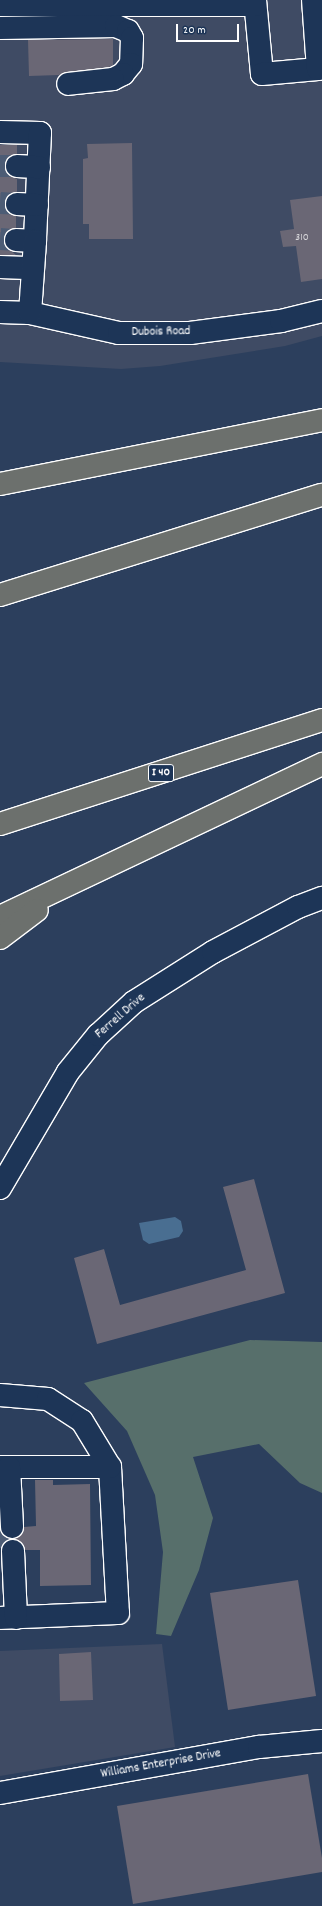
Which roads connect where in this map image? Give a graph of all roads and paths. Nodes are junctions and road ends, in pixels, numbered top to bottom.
1 (312, 0) edge
2 (255, 2) edge
3 (0, 5) edge
4 (0, 28) edge
5 (320, 69) edge
6 (68, 84) dead end
7 (0, 132) edge
8 (17, 166) tunnel mouth
9 (39, 167) junction
10 (0, 267) edge
11 (33, 268) junction
12 (322, 311) edge
13 (0, 312) edge
14 (30, 313) junction
15 (322, 420) edge
16 (0, 484) edge
17 (322, 495) edge
18 (0, 595) edge
19 (322, 720) edge
20 (322, 764) edge
21 (0, 824) edge
22 (103, 868) junction
23 (322, 898) edge
24 (0, 917) edge
25 (0, 938) edge
26 (0, 1188) edge
27 (0, 1395) edge
28 (5, 1467) edge
29 (110, 1467) junction
30 (8, 1517) edge
31 (9, 1561) edge
32 (7, 1589) edge
33 (8, 1618) edge
34 (322, 1741) edge
35 (0, 1793) edge

1 - 5 street
2 - 3 street
2 - 5 street
4 - 6 street
7 - 9 street
8 - 9 street
9 - 11 street
10 - 11 street
11 - 14 street
12 - 14 street, Dubois Road
13 - 14 street, Dubois Road
15 - 16 highway
17 - 18 highway
19 - 21 highway, I 40
20 - 22 highway
22 - 24 highway
22 - 25 highway
23 - 26 street, Ferrell Drive
27 - 29 street
28 - 29 street
28 - 30 street
29 - 33 street
31 - 32 street
32 - 33 street
34 - 35 street, Williams Enterprise Drive

